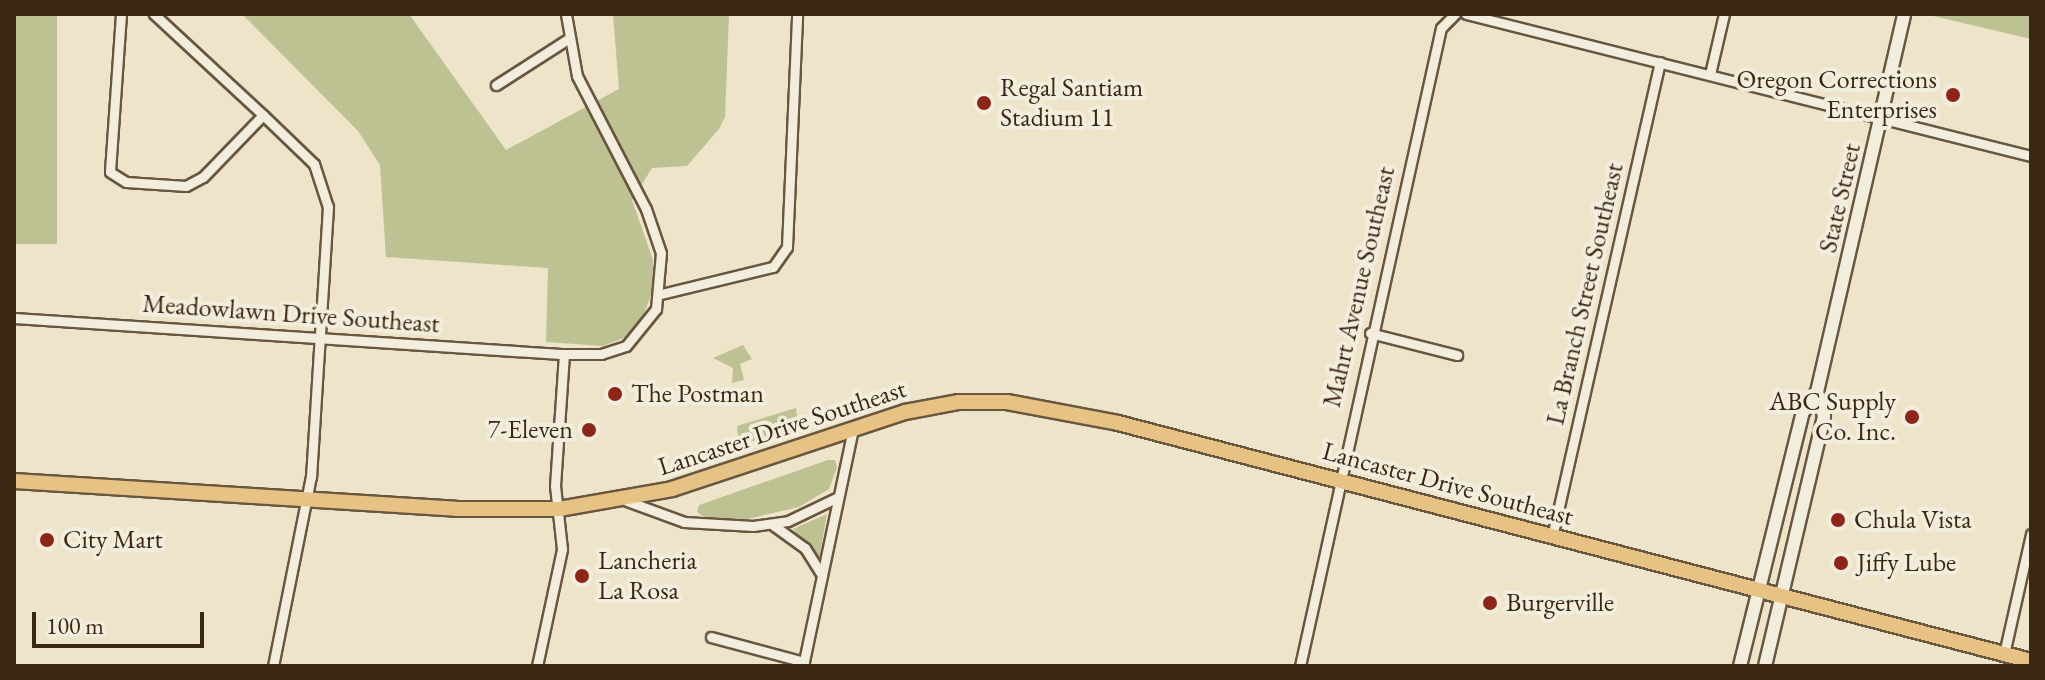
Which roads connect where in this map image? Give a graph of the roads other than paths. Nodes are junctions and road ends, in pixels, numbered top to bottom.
1 (121, 14) edge
2 (154, 14) edge
3 (566, 14) edge
4 (797, 14) edge
5 (1466, 14) edge
6 (1724, 14) edge
7 (1904, 14) edge
8 (1452, 15) edge
9 (568, 39) junction
10 (1660, 62) junction
11 (1710, 74) junction
12 (496, 85) dead end
13 (263, 115) junction
14 (1880, 121) junction
15 (2031, 156) edge
16 (661, 294) junction
17 (14, 318) edge
18 (1370, 333) junction
19 (321, 338) junction
20 (564, 354) junction
21 (1457, 355) dead end
22 (1817, 392) junction
23 (853, 428) junction
24 (14, 481) edge
25 (1341, 481) junction
26 (838, 497) junction
27 (308, 499) junction
28 (627, 501) junction
29 (559, 509) junction
30 (773, 525) junction
31 (2031, 534) edge
32 (1552, 537) junction
33 (822, 575) junction
34 (1759, 592) junction
35 (1782, 598) junction
36 (711, 637) dead end
37 (2004, 654) junction
38 (2031, 661) edge
39 (804, 664) edge
40 (273, 666) edge
41 (537, 666) edge
42 (1300, 666) edge
43 (1740, 666) edge
44 (1765, 666) edge

1 - 13 street
2 - 13 street
3 - 9 street
4 - 16 street
5 - 10 street
6 - 11 street
7 - 14 main road, State Street
8 - 18 street, Mahrt Avenue Southeast
9 - 12 street
9 - 16 street
10 - 11 street
10 - 32 street, La Branch Street Southeast
11 - 14 street
13 - 19 street
14 - 15 street
14 - 22 main road, State Street
16 - 20 street, Meadowlawn Drive Southeast
17 - 19 street, Meadowlawn Drive Southeast
18 - 21 street
18 - 25 street, Mahrt Avenue Southeast
19 - 20 street, Meadowlawn Drive Southeast
19 - 27 street
20 - 29 street
22 - 34 main road, State Street
22 - 35 main road, State Street
23 - 25 main road, Lancaster Drive Southeast
23 - 26 street
23 - 28 main road, Lancaster Drive Southeast
24 - 27 main road, Lancaster Drive Southeast
25 - 32 main road, Lancaster Drive Southeast
25 - 42 street, Mahrt Avenue Southeast
26 - 30 street
26 - 33 street
27 - 29 main road, Lancaster Drive Southeast
27 - 40 street
28 - 29 main road, Lancaster Drive Southeast
28 - 30 street
29 - 41 street
30 - 33 street
31 - 37 street
32 - 34 main road, Lancaster Drive Southeast
33 - 39 street
34 - 35 main road, Lancaster Drive Southeast
34 - 43 main road, State Street
35 - 37 main road, Lancaster Drive Southeast
35 - 44 main road, State Street
36 - 39 street
37 - 38 main road, Lancaster Drive Southeast

